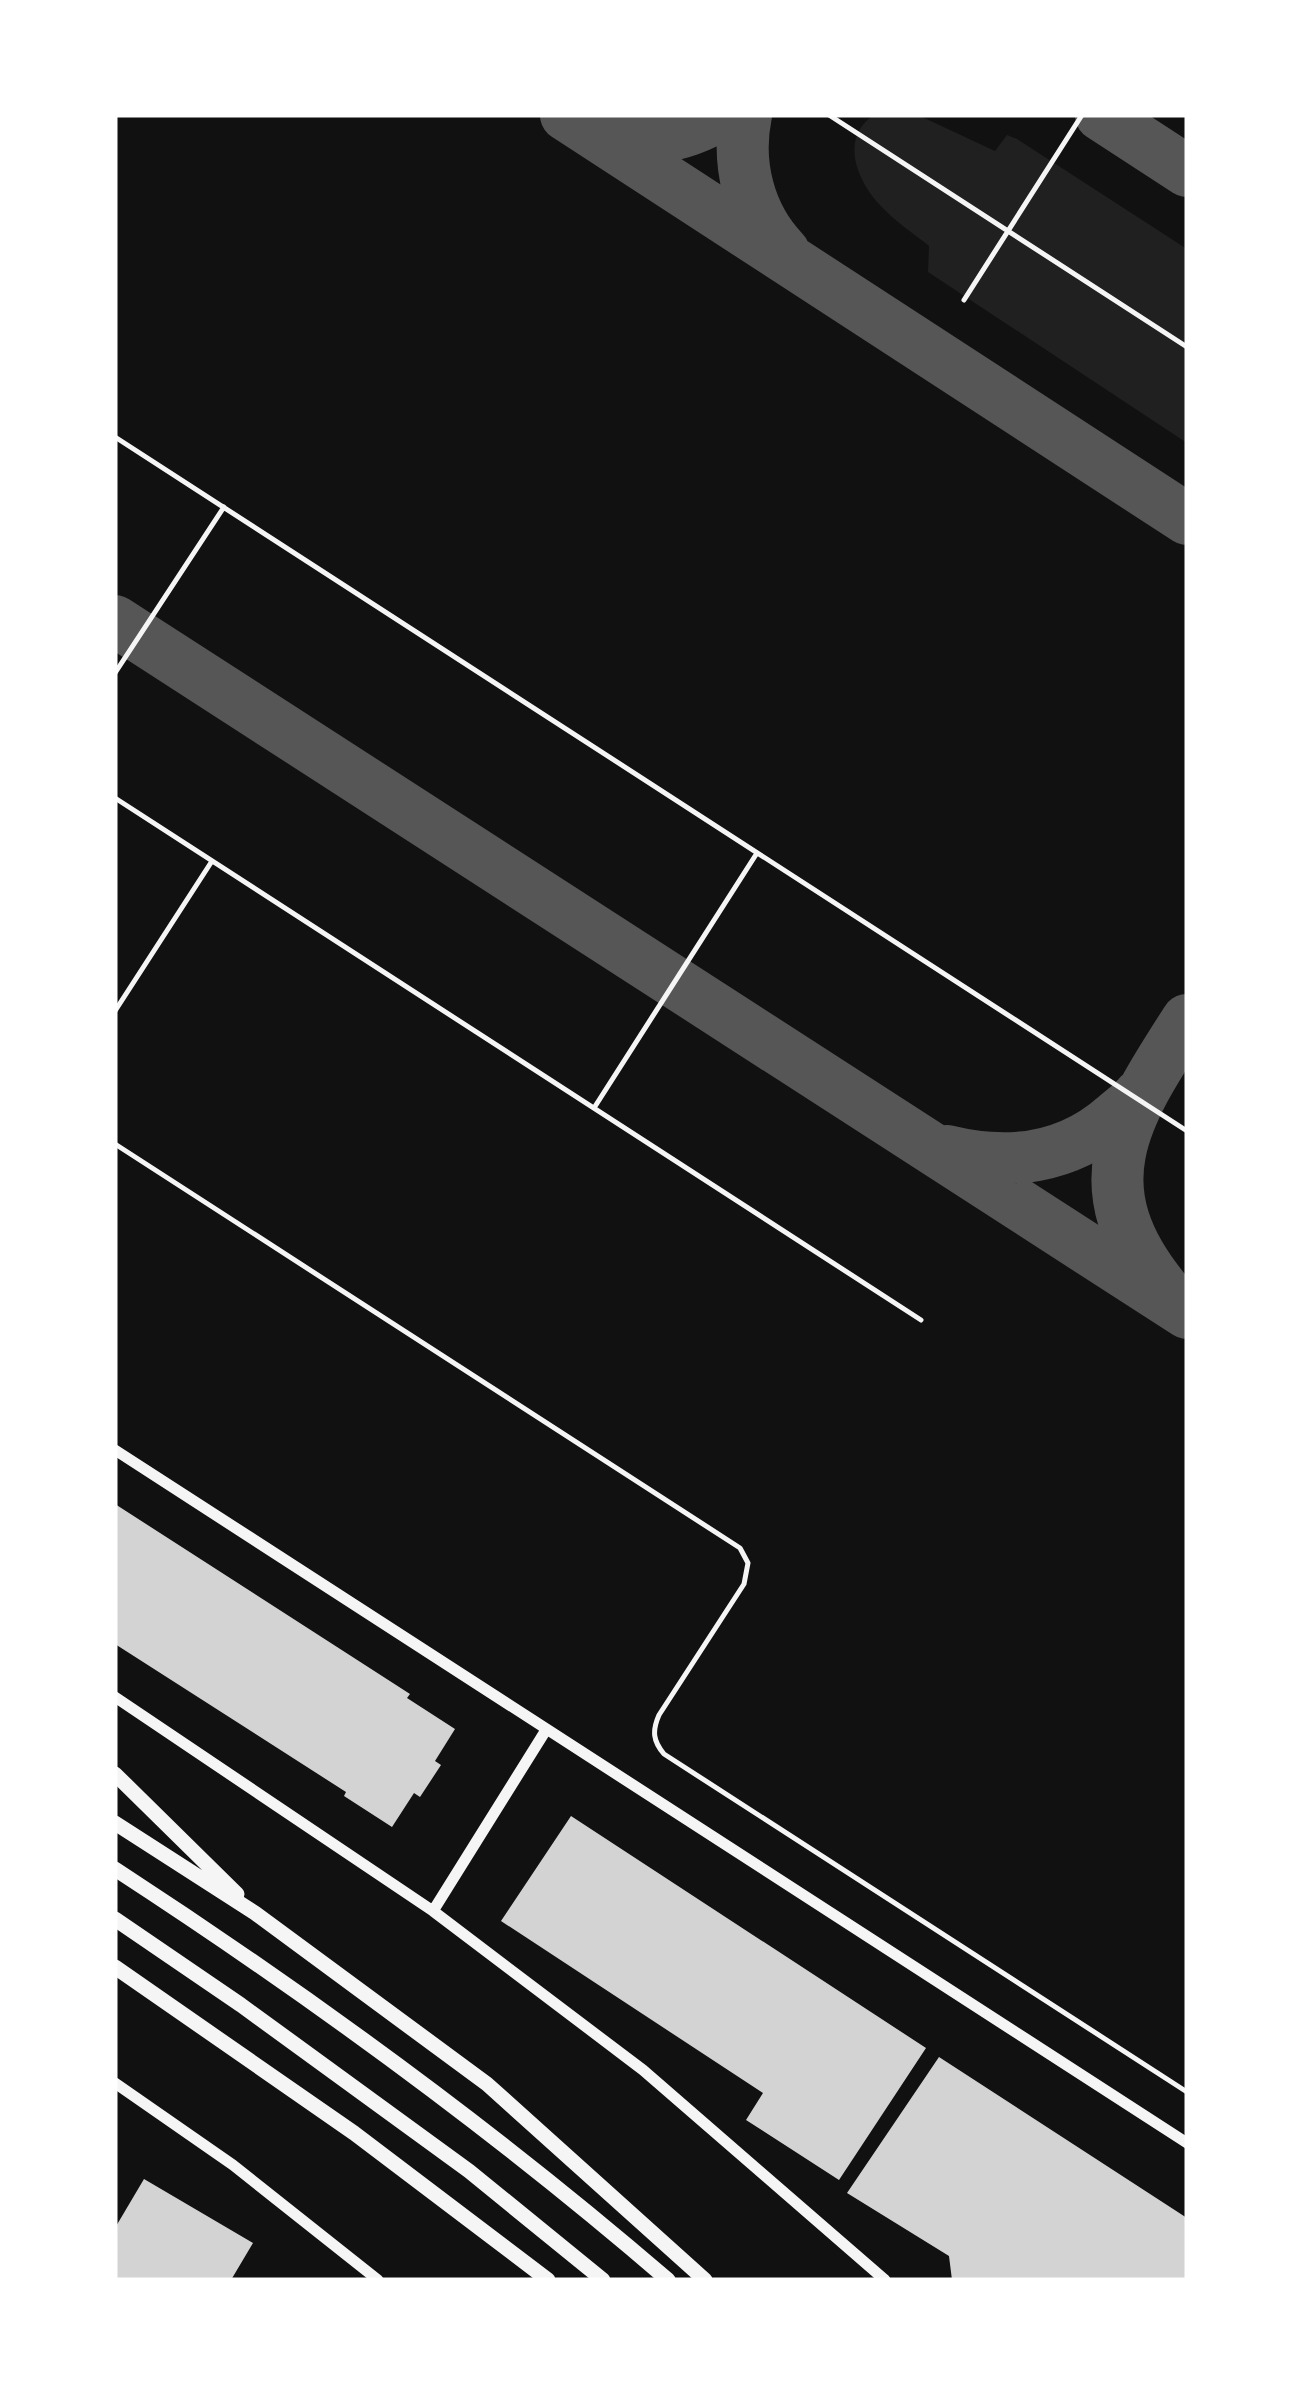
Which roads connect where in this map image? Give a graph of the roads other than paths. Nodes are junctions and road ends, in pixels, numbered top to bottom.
1 (828, 115) edge
2 (1082, 115) edge
3 (1006, 230) junction
4 (964, 300) dead end
5 (1187, 347) edge
6 (115, 437) edge
7 (224, 507) junction
8 (115, 673) edge
9 (115, 798) edge
10 (758, 853) junction
11 (212, 862) junction
12 (115, 1011) edge
13 (594, 1108) junction
14 (1187, 1131) edge
15 (115, 1144) edge
16 (922, 1320) dead end
17 (115, 1450) edge
18 (115, 1697) edge
19 (546, 1730) junction
20 (115, 1774) edge
21 (115, 1823) edge
22 (115, 1870) edge
23 (432, 1911) junction
24 (255, 1913) junction
25 (115, 1919) edge
26 (115, 1967) edge
27 (115, 2083) edge
28 (1187, 2092) edge
29 (1187, 2143) edge
30 (378, 2280) edge
31 (548, 2280) edge
32 (603, 2280) edge
33 (668, 2280) edge
34 (705, 2280) edge
35 (885, 2280) edge

1 - 3 lane
2 - 3 lane
3 - 4 lane
3 - 5 lane
6 - 7 lane
7 - 8 lane
7 - 10 lane
9 - 11 lane
10 - 13 lane
10 - 14 lane
11 - 12 lane
11 - 13 lane
13 - 16 lane
15 - 28 lane
17 - 19 street
18 - 23 street
19 - 23 street
19 - 29 street
20 - 24 highway
21 - 24 highway
22 - 33 highway
23 - 35 street
24 - 34 highway
25 - 32 highway
26 - 31 highway
27 - 30 street

